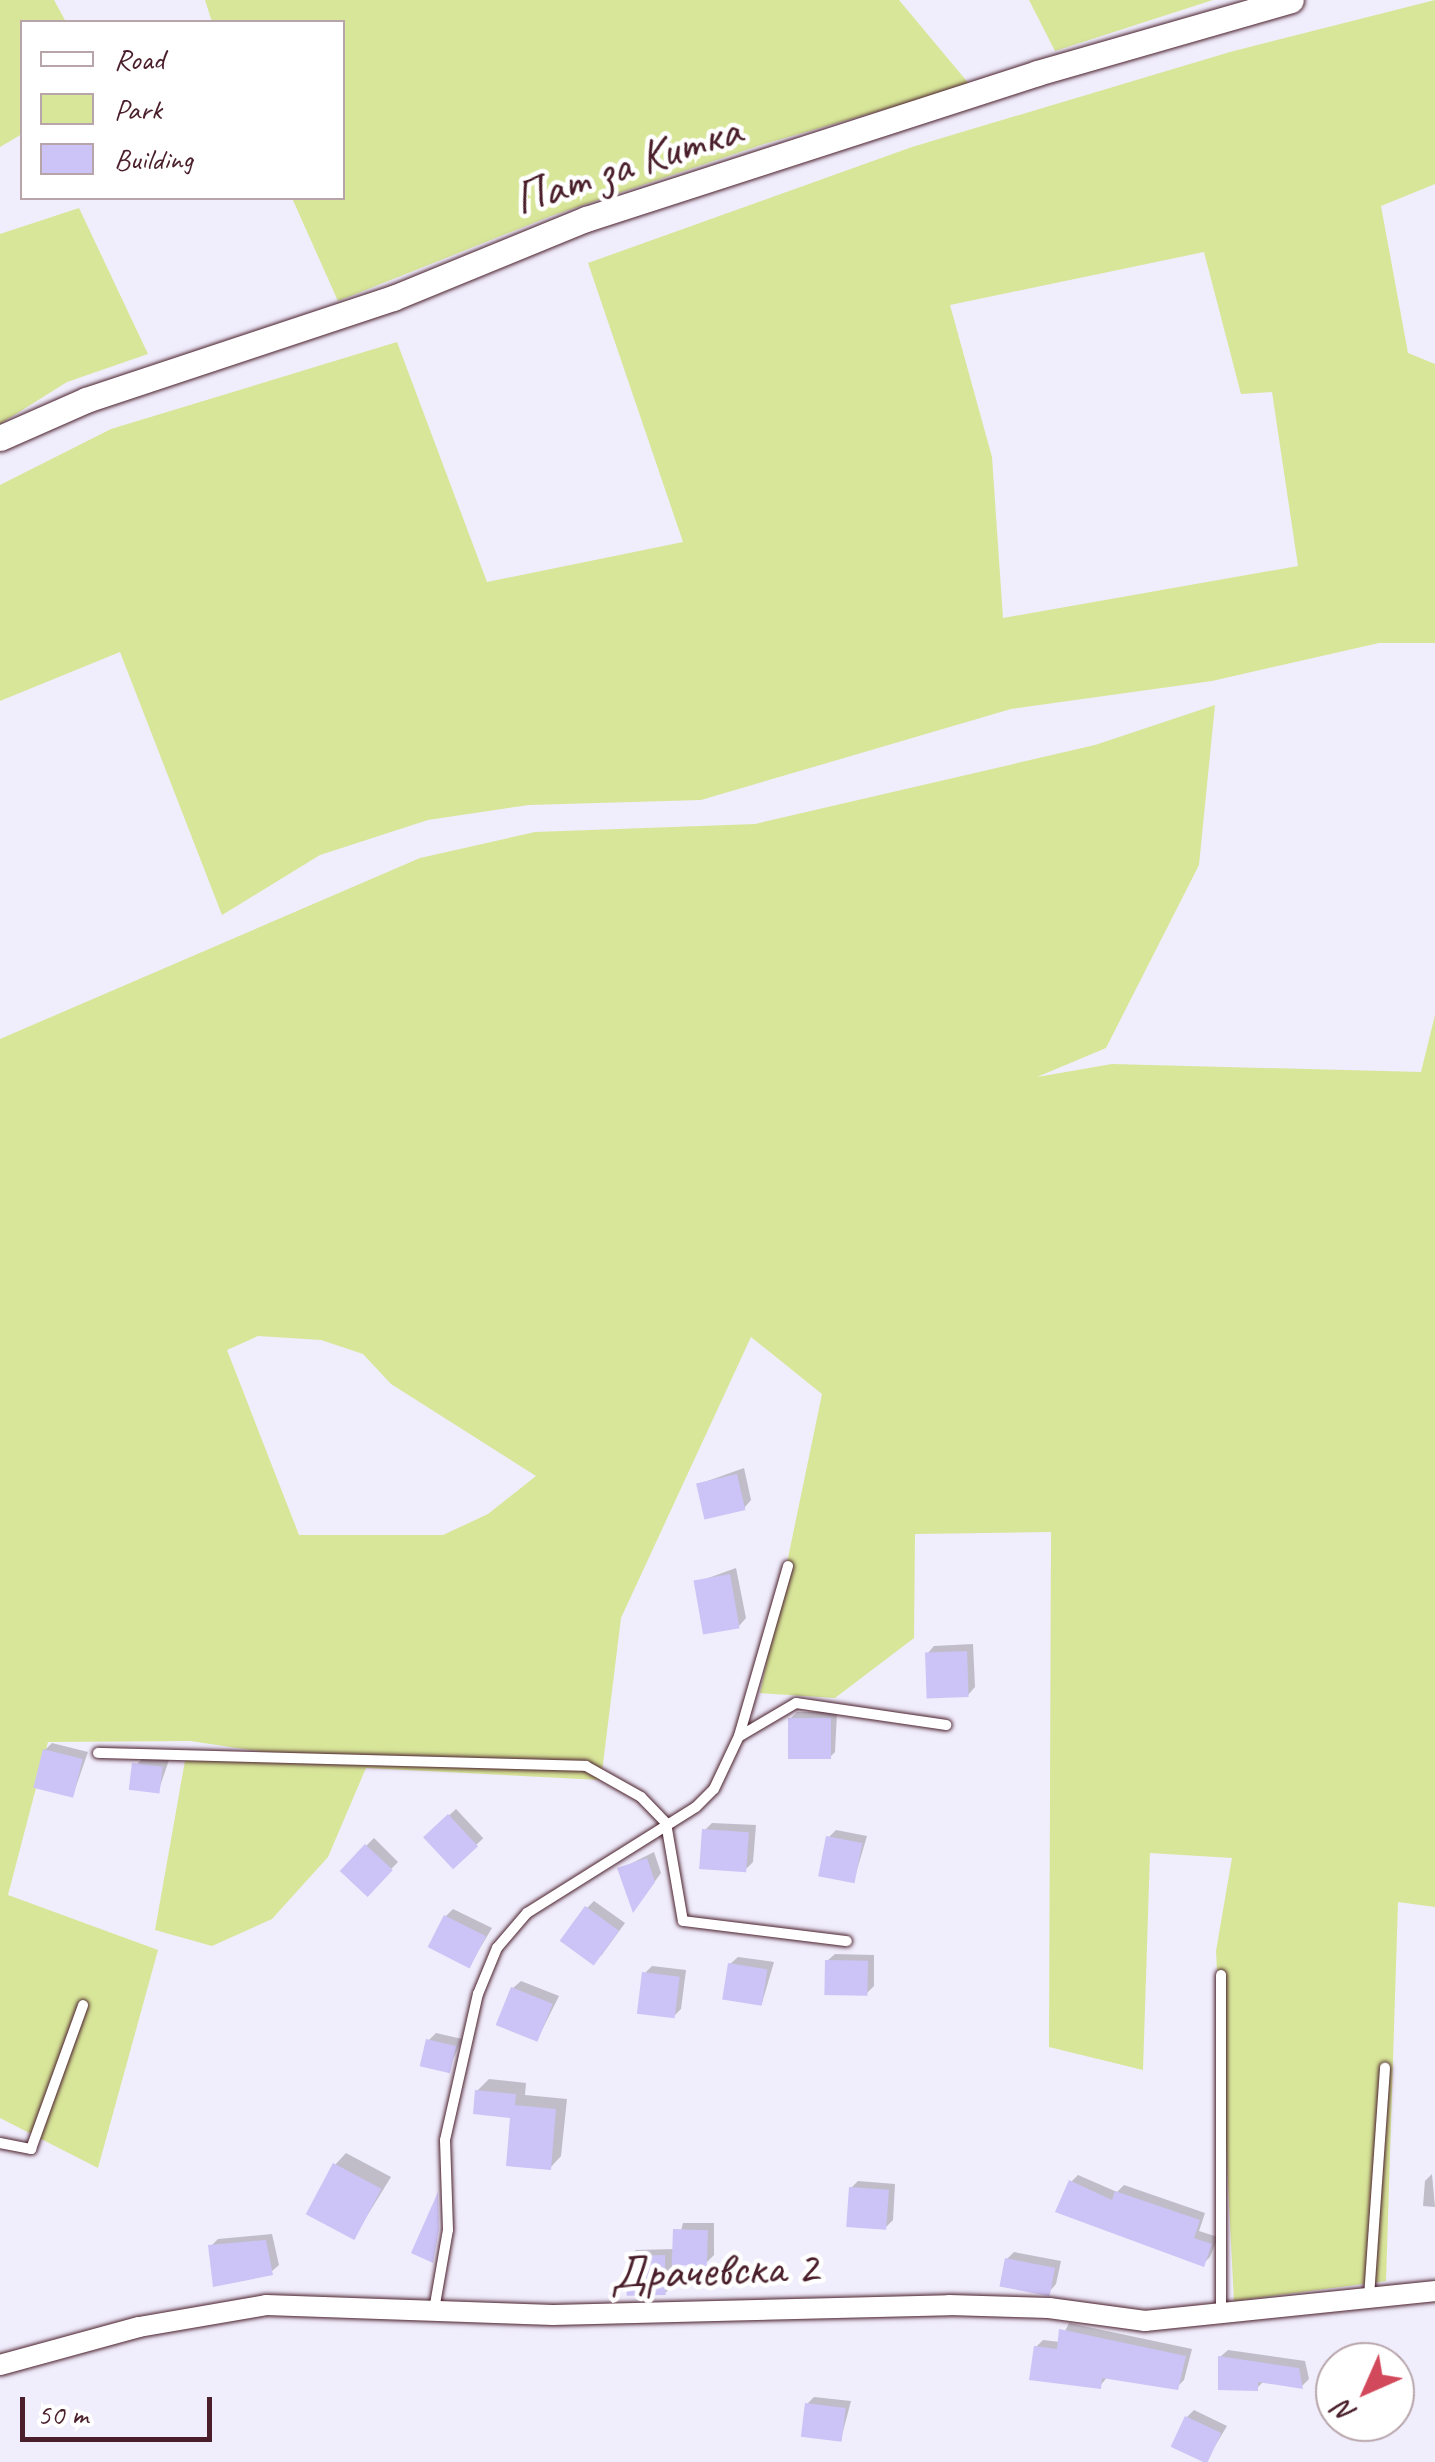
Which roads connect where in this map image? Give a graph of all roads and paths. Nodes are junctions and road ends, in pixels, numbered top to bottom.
1 (1292, 0) edge
2 (0, 438) edge
3 (788, 1566) dead end
4 (946, 1724) dead end
5 (739, 1736) junction
6 (98, 1753) dead end
7 (666, 1823) junction
8 (846, 1942) dead end
9 (1221, 1975) dead end
10 (83, 2006) dead end
11 (1385, 2068) dead end
12 (0, 2143) edge
13 (1435, 2291) edge
14 (1369, 2298) junction
15 (434, 2312) junction
16 (1221, 2314) junction
17 (0, 2364) edge

1 - 2 street, Пат за Китка
3 - 5 lane
4 - 5 lane
5 - 7 lane
6 - 7 lane
7 - 8 lane
7 - 15 lane
9 - 16 lane
10 - 12 lane
11 - 14 lane
13 - 14 street, Драчевска 2
14 - 16 street, Драчевска 2
15 - 16 street, Драчевска 2
15 - 17 street, Драчевска 2

